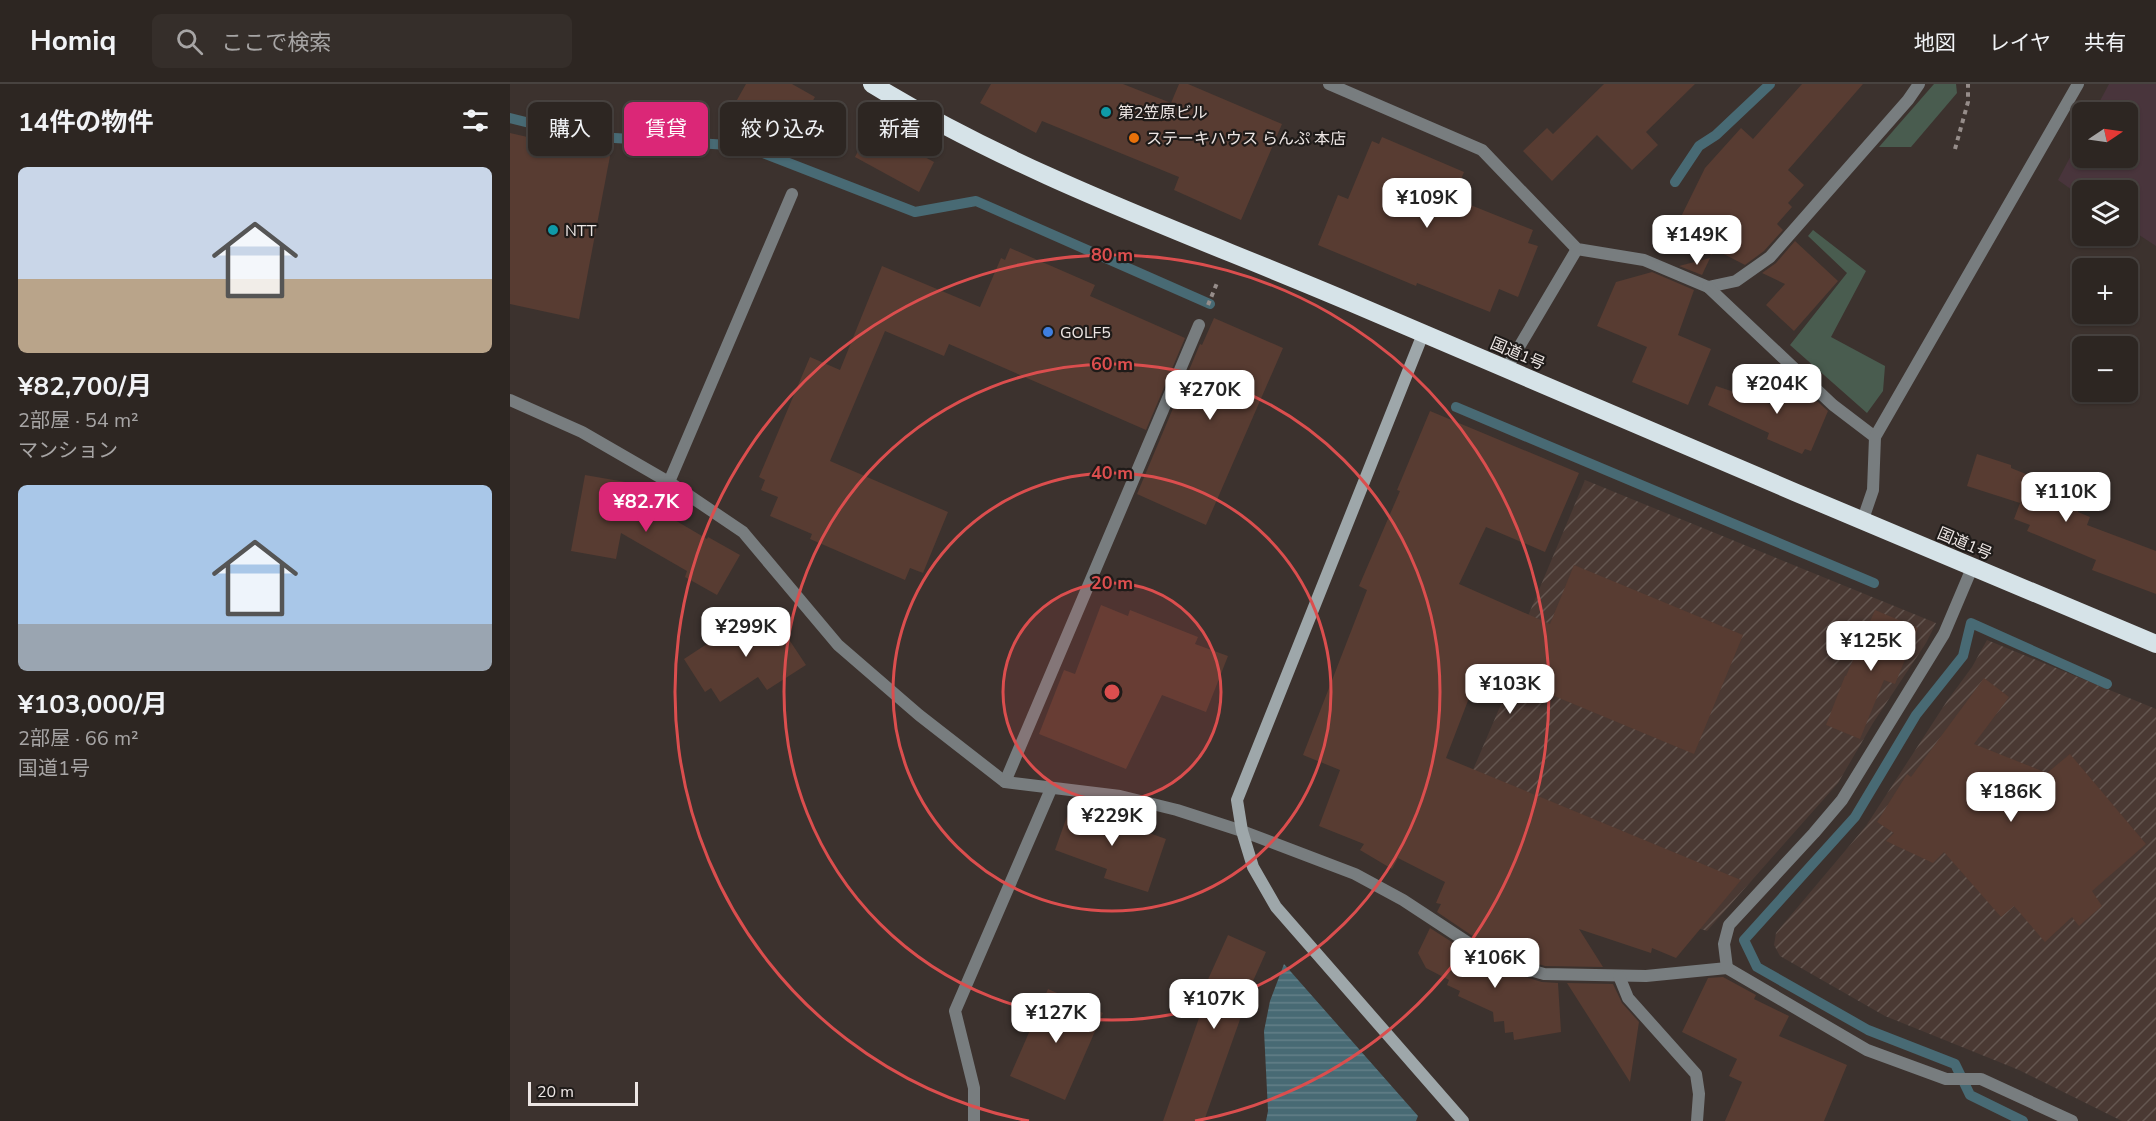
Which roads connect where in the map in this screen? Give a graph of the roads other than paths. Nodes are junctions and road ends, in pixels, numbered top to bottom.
1 (872, 84) edge
2 (1329, 84) edge
3 (1919, 84) edge
4 (2078, 84) edge
5 (792, 194) dead end
6 (1577, 249) junction
7 (1708, 287) junction
8 (1199, 325) dead end
9 (1423, 334) junction
10 (1506, 369) junction
11 (510, 400) edge
12 (1875, 437) junction
13 (669, 482) junction
14 (1862, 522) junction
15 (1972, 567) junction
16 (2156, 644) edge
17 (1005, 782) junction
18 (1052, 789) junction
19 (1242, 831) junction
20 (1727, 968) junction
21 (1619, 976) junction
22 (974, 1121) edge
23 (1463, 1121) edge
24 (1697, 1121) edge
25 (2072, 1121) edge

1 - 9 highway, 国道1号
2 - 6 street
3 - 7 street
4 - 12 street
5 - 13 street
6 - 7 street
6 - 10 street
7 - 12 street
8 - 17 street
9 - 10 highway, 国道1号
9 - 19 street
10 - 14 highway, 国道1号
11 - 13 street
12 - 14 street
13 - 17 street
14 - 15 highway, 国道1号
15 - 16 highway, 国道1号
15 - 20 street
17 - 18 street
18 - 19 street
18 - 22 street
19 - 21 street
19 - 23 street
20 - 21 street
20 - 25 street
21 - 24 street

